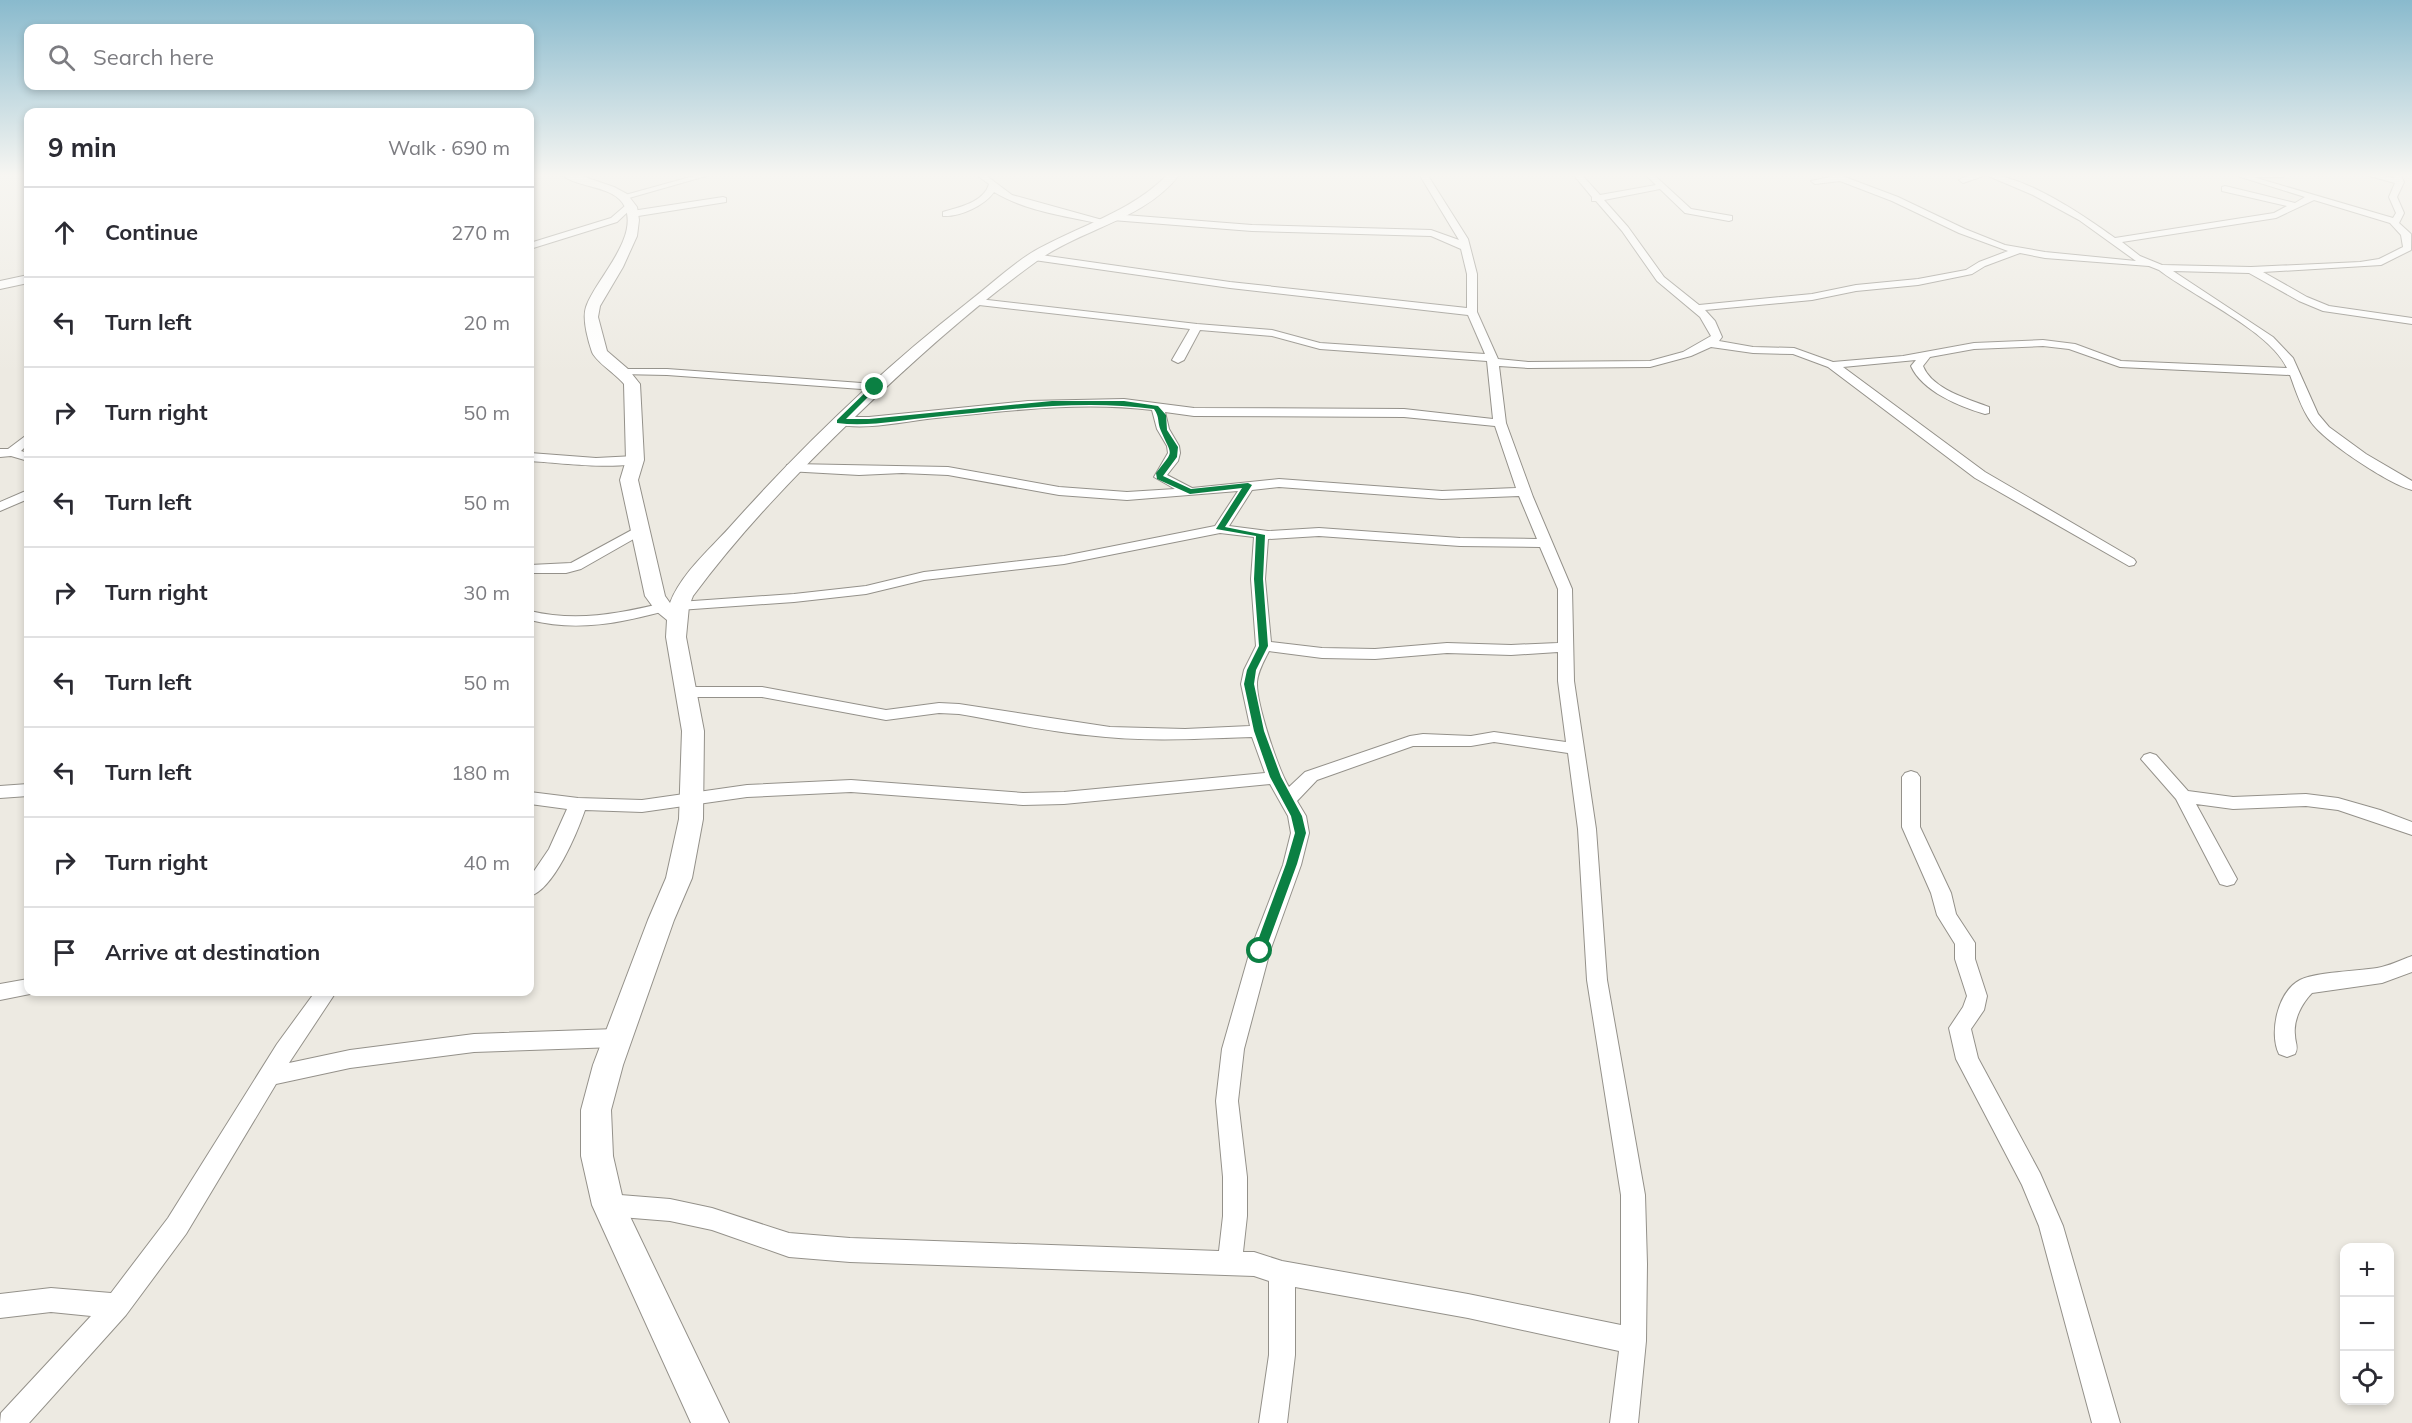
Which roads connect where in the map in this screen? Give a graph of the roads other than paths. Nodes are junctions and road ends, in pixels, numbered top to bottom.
1 (629, 240) edge
2 (1063, 240) edge
3 (1451, 240) edge
4 (1463, 240) edge
5 (1632, 240) edge
6 (1984, 240) edge
7 (2116, 240) edge
8 (2112, 241) joint
9 (2411, 246) edge
10 (1464, 247) junction
11 (2018, 251) junction
12 (1034, 257) junction
13 (2156, 267) junction
14 (2251, 270) junction
15 (24, 280) edge
16 (0, 285) edge
17 (979, 302) junction
18 (1696, 308) junction
19 (1472, 312) junction
20 (2412, 321) edge
21 (1197, 327) junction
22 (1710, 343) junction
23 (1926, 355) junction
24 (1178, 360) dead end
25 (1492, 360) junction
26 (1832, 365) junction
27 (623, 372) junction
28 (2293, 372) junction
29 (875, 387) junction
30 (1156, 407) junction
31 (1985, 410) dead end
32 (840, 421) junction
33 (1500, 423) junction
34 (24, 441) edge
35 (6, 453) edge
36 (24, 456) edge
37 (534, 457) edge
38 (635, 460) junction
39 (792, 468) junction
40 (1248, 485) junction
41 (2412, 486) edge
42 (1190, 492) junction
43 (1525, 492) junction
44 (24, 496) edge
45 (0, 507) edge
46 (641, 529) junction
47 (1220, 529) junction
48 (1260, 535) junction
49 (1546, 543) junction
50 (2129, 562) dead end
51 (534, 569) edge
52 (673, 610) junction
53 (534, 617) edge
54 (1264, 646) junction
55 (1566, 647) junction
56 (685, 692) junction
57 (1259, 731) junction
58 (1576, 749) junction
59 (2150, 759) dead end
60 (1275, 777) junction
61 (1911, 777) dead end
62 (24, 790) edge
63 (0, 792) edge
64 (2183, 796) junction
65 (534, 798) edge
66 (692, 800) junction
67 (1288, 801) junction
68 (578, 804) junction
69 (2412, 829) edge
70 (2227, 879) dead end
71 (534, 884) edge
72 (2412, 964) edge
73 (24, 988) edge
74 (0, 992) edge
75 (323, 996) edge
76 (616, 1038) junction
77 (2287, 1047) dead end
78 (269, 1076) junction
79 (608, 1205) junction
80 (1230, 1262) junction
81 (1282, 1273) junction
82 (0, 1306) edge
83 (117, 1306) junction
84 (1634, 1341) junction
85 (11, 1423) edge
86 (710, 1423) edge
87 (1273, 1423) edge
88 (1624, 1423) edge
89 (2106, 1423) edge

1 - 27 street
2 - 12 street
3 - 10 street
4 - 10 street
5 - 18 street
6 - 11 street
7 - 8 street
8 - 13 street
9 - 14 street
10 - 19 street
11 - 13 street
11 - 18 street
12 - 17 street
12 - 19 street
13 - 14 street
13 - 28 street
14 - 20 street
15 - 16 street
17 - 21 street
17 - 29 street
18 - 22 street
19 - 25 street
21 - 24 street
21 - 25 street
22 - 25 street
22 - 26 street
23 - 26 street
23 - 28 street
23 - 31 street
25 - 33 street
26 - 50 street
27 - 29 street
27 - 38 street
28 - 41 street
29 - 32 street
30 - 32 street
30 - 33 street
30 - 42 street
32 - 39 street
33 - 43 street
34 - 35 street
35 - 36 street
37 - 38 street
38 - 46 street
39 - 42 street
39 - 52 street
40 - 42 street
40 - 43 street
40 - 47 street
43 - 49 street
44 - 45 street
46 - 51 street
46 - 52 street
47 - 48 street
47 - 52 street
48 - 49 street
48 - 54 street
49 - 55 street
52 - 53 street
52 - 56 street
54 - 55 street
54 - 57 street
55 - 58 street
56 - 57 street
56 - 66 street
57 - 60 street
58 - 67 street
58 - 84 street
59 - 64 street
60 - 66 street
60 - 67 street
61 - 89 street
62 - 63 street
64 - 69 street
64 - 70 street
65 - 68 street
66 - 68 street
66 - 76 street
67 - 80 street
68 - 71 street
72 - 77 street
73 - 74 street
75 - 78 street
76 - 78 street
76 - 79 street
78 - 83 street
79 - 80 street
79 - 86 street
80 - 81 street
81 - 84 street
81 - 87 street
82 - 83 street
83 - 85 street
84 - 88 street

